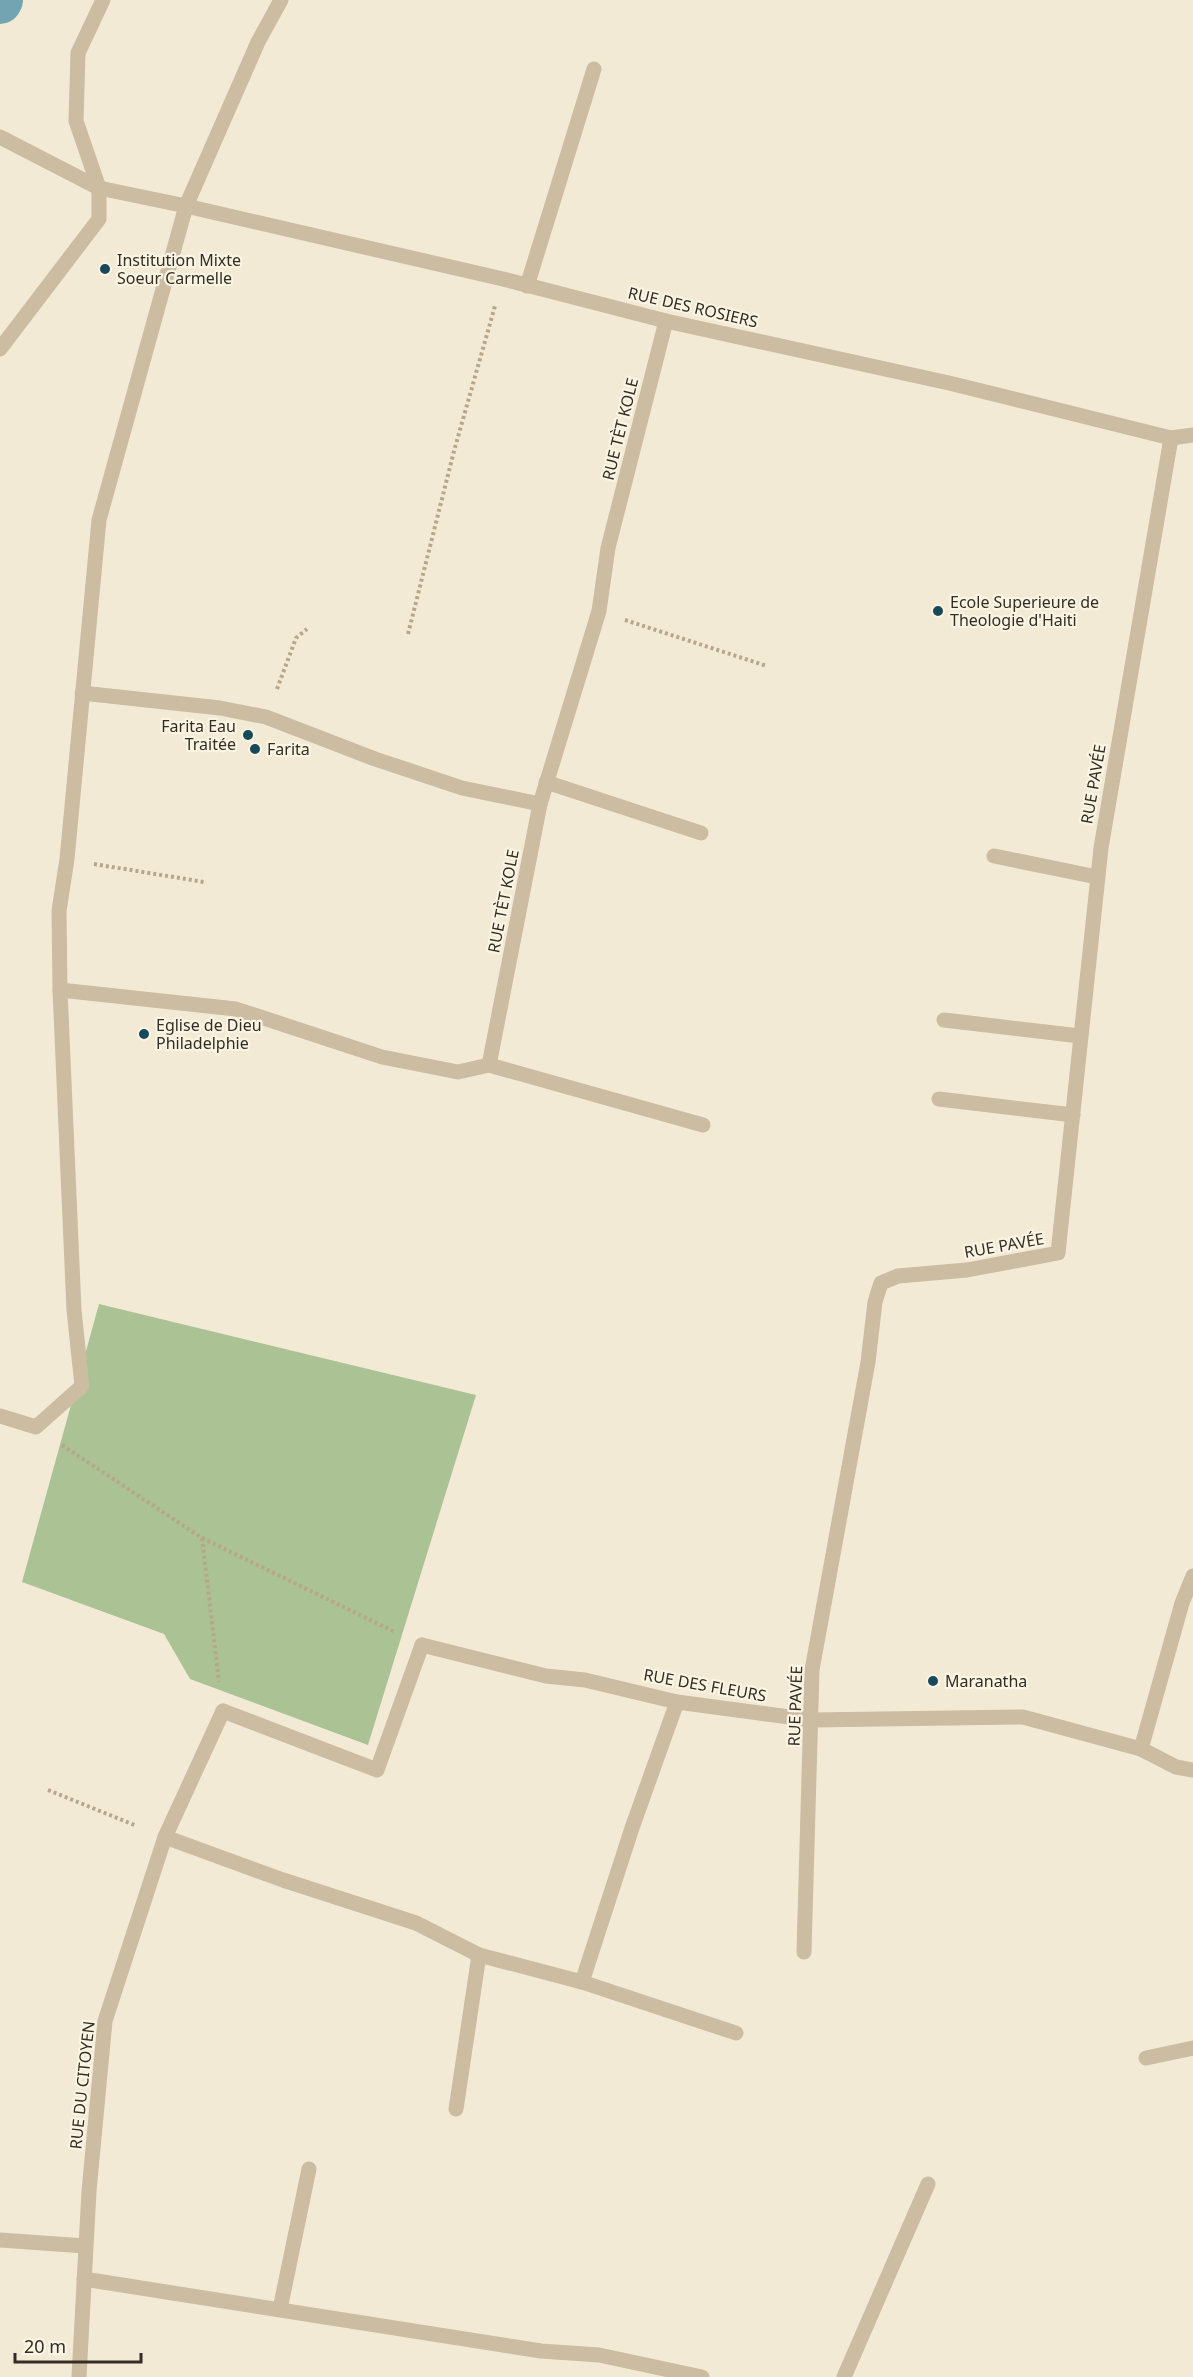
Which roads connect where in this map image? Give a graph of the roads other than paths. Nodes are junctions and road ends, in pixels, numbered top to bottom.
1 (103, 0) edge
2 (281, 0) edge
3 (594, 69) dead end
4 (0, 137) edge
5 (99, 188) junction
6 (186, 206) junction
7 (527, 286) junction
8 (666, 321) junction
9 (0, 349) edge
10 (1193, 435) edge
11 (1170, 438) junction
12 (81, 693) junction
13 (546, 782) junction
14 (540, 804) junction
15 (701, 833) dead end
16 (994, 856) dead end
17 (1097, 877) junction
18 (60, 990) junction
19 (944, 1020) dead end
20 (1080, 1036) junction
21 (489, 1065) junction
22 (939, 1099) dead end
23 (1073, 1115) junction
24 (703, 1125) dead end
25 (0, 1416) edge
26 (1193, 1575) edge
27 (677, 1702) junction
28 (223, 1711) joint
29 (812, 1720) junction
30 (1141, 1749) junction
31 (1193, 1770) edge
32 (165, 1837) junction
33 (804, 1952) dead end
34 (480, 1955) junction
35 (582, 1982) junction
36 (736, 2032) dead end
37 (1193, 2048) edge
38 (1146, 2058) dead end
39 (456, 2109) dead end
40 (309, 2169) dead end
41 (928, 2184) dead end
42 (0, 2240) edge
43 (86, 2246) junction
44 (84, 2279) junction
45 (280, 2309) junction
46 (79, 2377) edge
47 (702, 2377) edge
48 (844, 2377) edge

1 - 5 street
2 - 6 street
3 - 7 street
4 - 5 street, RUE DES ROSIERS
5 - 6 street, RUE DES ROSIERS
5 - 9 street
6 - 7 street, RUE DES ROSIERS
6 - 12 street
7 - 8 street, RUE DES ROSIERS
8 - 11 street, RUE DES ROSIERS
8 - 13 street, RUE TÈT KOLE
10 - 11 street, RUE DES ROSIERS
11 - 17 street, RUE PAVÉE
12 - 14 street
12 - 18 street
13 - 14 street, RUE TÈT KOLE
13 - 15 street
14 - 21 street, RUE TÈT KOLE
16 - 17 street
17 - 20 street, RUE PAVÉE
18 - 21 street
18 - 25 street
19 - 20 street
20 - 23 street, RUE PAVÉE
21 - 24 street
22 - 23 street
23 - 29 street, RUE PAVÉE
26 - 30 street
27 - 28 street, RUE DES FLEURS
27 - 29 street, RUE DES FLEURS
27 - 35 street
28 - 32 street, RUE DU CITOYEN
29 - 30 street, RUE DES FLEURS
29 - 33 street, RUE PAVÉE
30 - 31 street, RUE DES FLEURS
32 - 34 street
32 - 43 street, RUE DU CITOYEN
34 - 35 street
34 - 39 street
35 - 36 street
37 - 38 street
40 - 45 street
41 - 48 street
42 - 43 street
43 - 44 street, RUE DU CITOYEN
44 - 45 street
44 - 46 street, RUE DU CITOYEN
45 - 47 street

